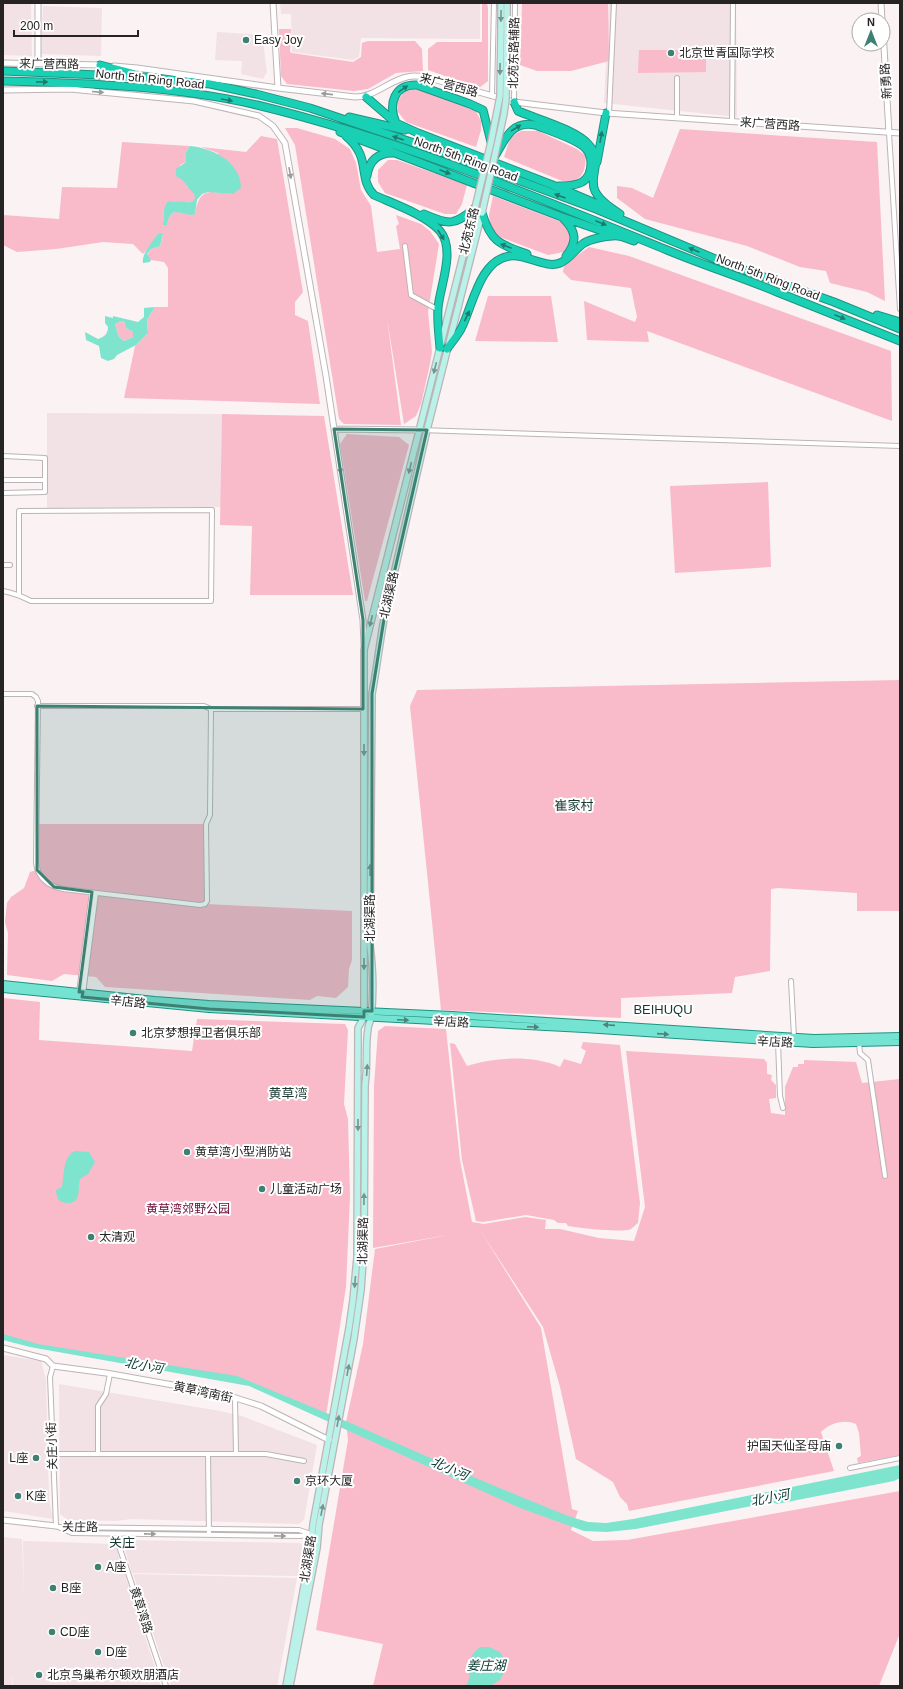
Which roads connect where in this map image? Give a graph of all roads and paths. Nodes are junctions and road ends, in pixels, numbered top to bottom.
1 (38, 3) edge
2 (273, 3) edge
3 (494, 3) edge
4 (501, 3) edge
5 (507, 3) edge
6 (515, 3) edge
7 (614, 3) edge
8 (733, 3) edge
9 (504, 30) junction
10 (884, 52) edge
11 (3, 62) edge
12 (38, 64) junction
13 (100, 65) junction
14 (3, 71) edge
15 (147, 77) junction
16 (677, 78) dead end
17 (3, 81) edge
18 (278, 88) junction
19 (3, 90) edge
20 (492, 96) junction
21 (366, 97) junction
22 (514, 102) junction
23 (310, 108) junction
24 (607, 113) junction
25 (677, 118) junction
26 (732, 122) junction
27 (396, 123) junction
28 (328, 124) junction
29 (889, 132) junction
30 (343, 133) junction
31 (418, 133) junction
32 (900, 133) edge
33 (491, 142) junction
34 (394, 153) junction
35 (494, 158) junction
36 (597, 162) junction
37 (555, 186) junction
38 (475, 208) junction
39 (482, 213) junction
40 (620, 214) junction
41 (562, 217) junction
42 (614, 235) junction
43 (670, 240) junction
44 (405, 246) dead end
45 (672, 252) junction
46 (834, 302) junction
47 (435, 308) dead end
48 (900, 308) edge
49 (900, 322) edge
50 (900, 328) edge
51 (900, 341) edge
52 (443, 348) junction
53 (334, 429) junction
54 (420, 430) junction
55 (427, 430) junction
56 (900, 446) edge
57 (3, 456) edge
58 (3, 480) edge
59 (45, 480) junction
60 (3, 493) edge
61 (3, 565) edge
62 (10, 565) dead end
63 (3, 591) edge
64 (19, 595) junction
65 (364, 650) junction
66 (3, 694) edge
67 (38, 706) junction
68 (363, 708) junction
69 (211, 709) junction
70 (94, 892) junction
71 (791, 981) dead end
72 (3, 984) edge
73 (3, 989) edge
74 (81, 994) junction
75 (372, 1011) junction
76 (364, 1014) junction
77 (371, 1018) junction
78 (724, 1035) junction
79 (900, 1036) edge
80 (794, 1037) junction
81 (778, 1042) junction
82 (859, 1042) junction
83 (900, 1042) edge
84 (783, 1108) dead end
85 (885, 1176) dead end
86 (3, 1348) edge
87 (53, 1366) junction
88 (110, 1374) junction
89 (235, 1398) junction
90 (338, 1407) junction
91 (329, 1440) junction
92 (98, 1453) junction
93 (53, 1454) junction
94 (208, 1454) junction
95 (236, 1454) junction
96 (900, 1458) edge
97 (304, 1461) dead end
98 (850, 1468) dead end
99 (3, 1520) edge
100 (56, 1526) junction
101 (208, 1529) junction
102 (115, 1534) junction
103 (208, 1535) junction
104 (315, 1535) junction
105 (166, 1686) edge
106 (286, 1686) edge
107 (290, 1686) edge

1 - 12 street
2 - 18 street
3 - 20 street, 北苑东路辅路
4 -> 9 main road
5 - 9 main road
6 - 22 street, 北苑东路辅路
7 - 24 street
8 - 26 street
9 -> 33 main road, 北苑东路, bridge
9 - 35 main road, 北苑东路, bridge
10 - 29 street, 新勇路
11 - 12 street, 来广营西路
12 - 13 street, 来广营西路
13 - 15 highway
13 - 18 street, 来广营西路
14 - 15 highway, North 5th Ring Road
15 - 23 highway, North 5th Ring Road
16 - 25 street
17 -> 28 highway, North 5th Ring Road
21 -> 18 street, 来广营西路
19 -> 53 street
20 - 21 street, 来广营西路
20 - 22 street, 来广营西路
21 - 27 highway
22 - 24 street, 来广营西路
22 - 36 highway
23 - 31 highway
43 -> 23 highway, North 5th Ring Road
24 - 25 street, 来广营西路
36 -> 24 highway
25 - 26 street, 来广营西路
26 - 29 street, 来广营西路
27 - 31 highway
27 -> 33 highway
28 - 30 highway
28 -> 45 highway, North 5th Ring Road
29 - 32 street, 来广营西路
29 - 48 street
30 - 34 highway
30 -> 52 highway
31 - 37 highway
33 - 38 main road, 北苑东路, bridge
34 - 38 highway
34 -> 41 highway
35 -> 37 highway
35 - 39 main road, 北苑东路, bridge
36 - 40 highway
37 - 40 highway
38 - 52 main road, 北苑东路
41 -> 39 highway
39 - 52 main road, 北苑东路
40 - 43 highway
41 - 42 highway
42 - 45 highway
52 -> 42 highway
46 -> 43 highway, North 5th Ring Road
44 - 47 street
45 -> 51 highway, North 5th Ring Road
46 - 49 highway
46 - 50 highway, North 5th Ring Road
52 -> 54 main road, 北苑东路
52 - 55 main road, 北苑东路
53 - 54 street
53 -> 65 street
54 - 55 street
54 -> 65 main road, 北湖渠路
55 - 56 street
75 -> 55 main road, 北湖渠路
57 - 59 street
58 - 59 street
59 - 60 street
61 - 62 street
63 - 64 street
64 - 64 street
65 - 68 main road, 北湖渠路
66 - 67 street
67 - 69 street
67 - 70 street
68 - 69 street
68 -> 76 main road, 北湖渠路
69 - 70 street
70 - 74 street
71 - 80 street
72 - 74 main road, 辛店路
73 - 74 main road, 辛店路
74 - 76 main road, 辛店路
75 - 76 main road, 辛店路
75 - 77 main road, 北湖渠路
78 -> 75 main road, 辛店路
76 - 77 main road, 辛店路
76 -> 90 main road, 北湖渠路
77 -> 78 main road, 辛店路
90 -> 77 main road, 北湖渠路
78 - 80 main road, 辛店路
78 - 81 main road, 辛店路
79 - 80 main road, 辛店路
81 - 82 main road, 辛店路
81 - 84 street
82 - 83 main road, 辛店路
82 - 85 street
86 - 87 street, 黄草湾南街
87 - 88 street, 黄草湾南街
87 - 93 street, 关庄小街
88 - 89 street, 黄草湾南街
88 - 92 street
89 - 91 street, 黄草湾南街
89 - 95 street
90 - 91 main road, 北湖渠路
104 -> 90 main road, 北湖渠路
91 - 104 main road, 北湖渠路
92 - 93 street
92 - 94 street
93 - 100 street, 关庄小街
94 - 95 street
94 - 101 street
95 - 97 street
96 - 98 street
99 - 100 street
100 - 101 street, 关庄路
100 - 102 street, 关庄路
101 - 103 street
101 - 104 street, 关庄路
102 -> 103 street, 关庄路
102 - 105 street, 黄草湾路
103 -> 104 street, 关庄路
104 - 106 main road, 北湖渠路
104 - 107 main road, 北湖渠路

